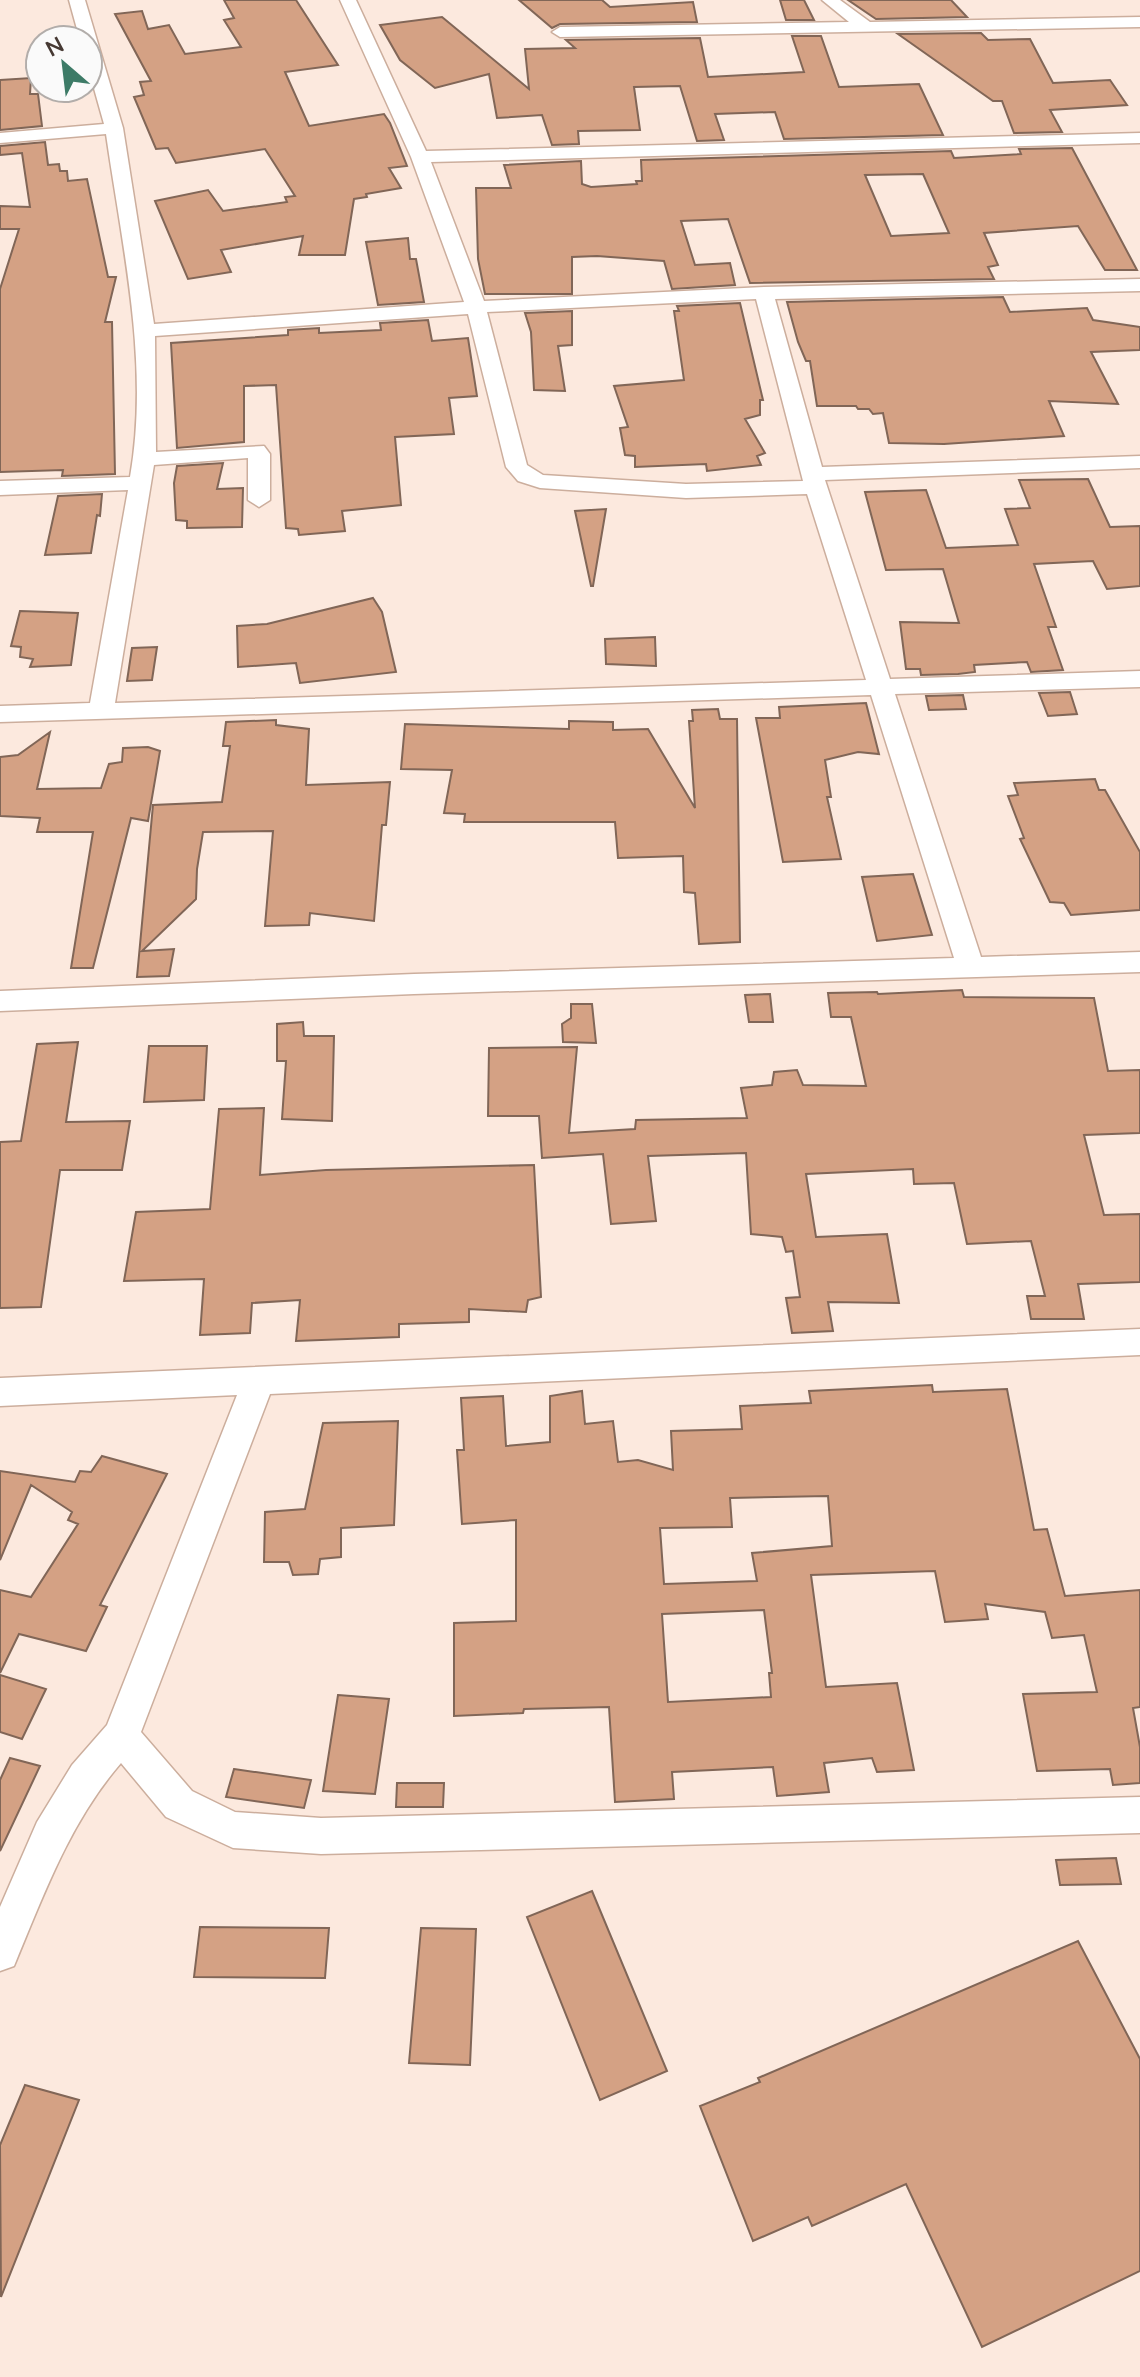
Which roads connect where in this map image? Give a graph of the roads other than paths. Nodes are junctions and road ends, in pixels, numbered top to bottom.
1 (77, 0) edge
2 (348, 0) edge
3 (830, 0) edge
4 (1140, 22) edge
5 (864, 25) junction
6 (560, 32) dead end
7 (114, 128) junction
8 (0, 138) edge
9 (1140, 138) edge
10 (420, 157) junction
11 (1140, 285) edge
12 (764, 293) junction
13 (476, 307) junction
14 (145, 331) junction
15 (145, 459) junction
16 (1140, 462) edge
17 (814, 481) junction
18 (141, 483) junction
19 (0, 488) edge
20 (259, 500) dead end
21 (1140, 679) edge
22 (882, 687) junction
23 (101, 711) junction
24 (0, 714) edge
25 (1140, 962) edge
26 (970, 966) junction
27 (0, 1001) edge
28 (1140, 1342) edge
29 (259, 1380) junction
30 (0, 1392) edge
31 (121, 1736) junction
32 (1140, 1815) edge
33 (0, 1952) edge

1 - 7 street
2 - 10 street
3 - 5 street
4 - 5 street
5 - 6 street
7 - 8 street
7 - 14 street
9 - 10 street
10 - 13 street
11 - 12 street
12 - 13 street
12 - 17 street
13 - 14 street
13 - 17 street
14 - 15 street
15 - 18 street
15 - 20 street
16 - 17 street
17 - 22 street
18 - 19 street
18 - 23 street
21 - 22 street
22 - 23 street
22 - 26 street
23 - 24 street
25 - 26 street
26 - 27 street
28 - 29 street
29 - 30 street
29 - 31 street
31 - 32 street
31 - 33 street

